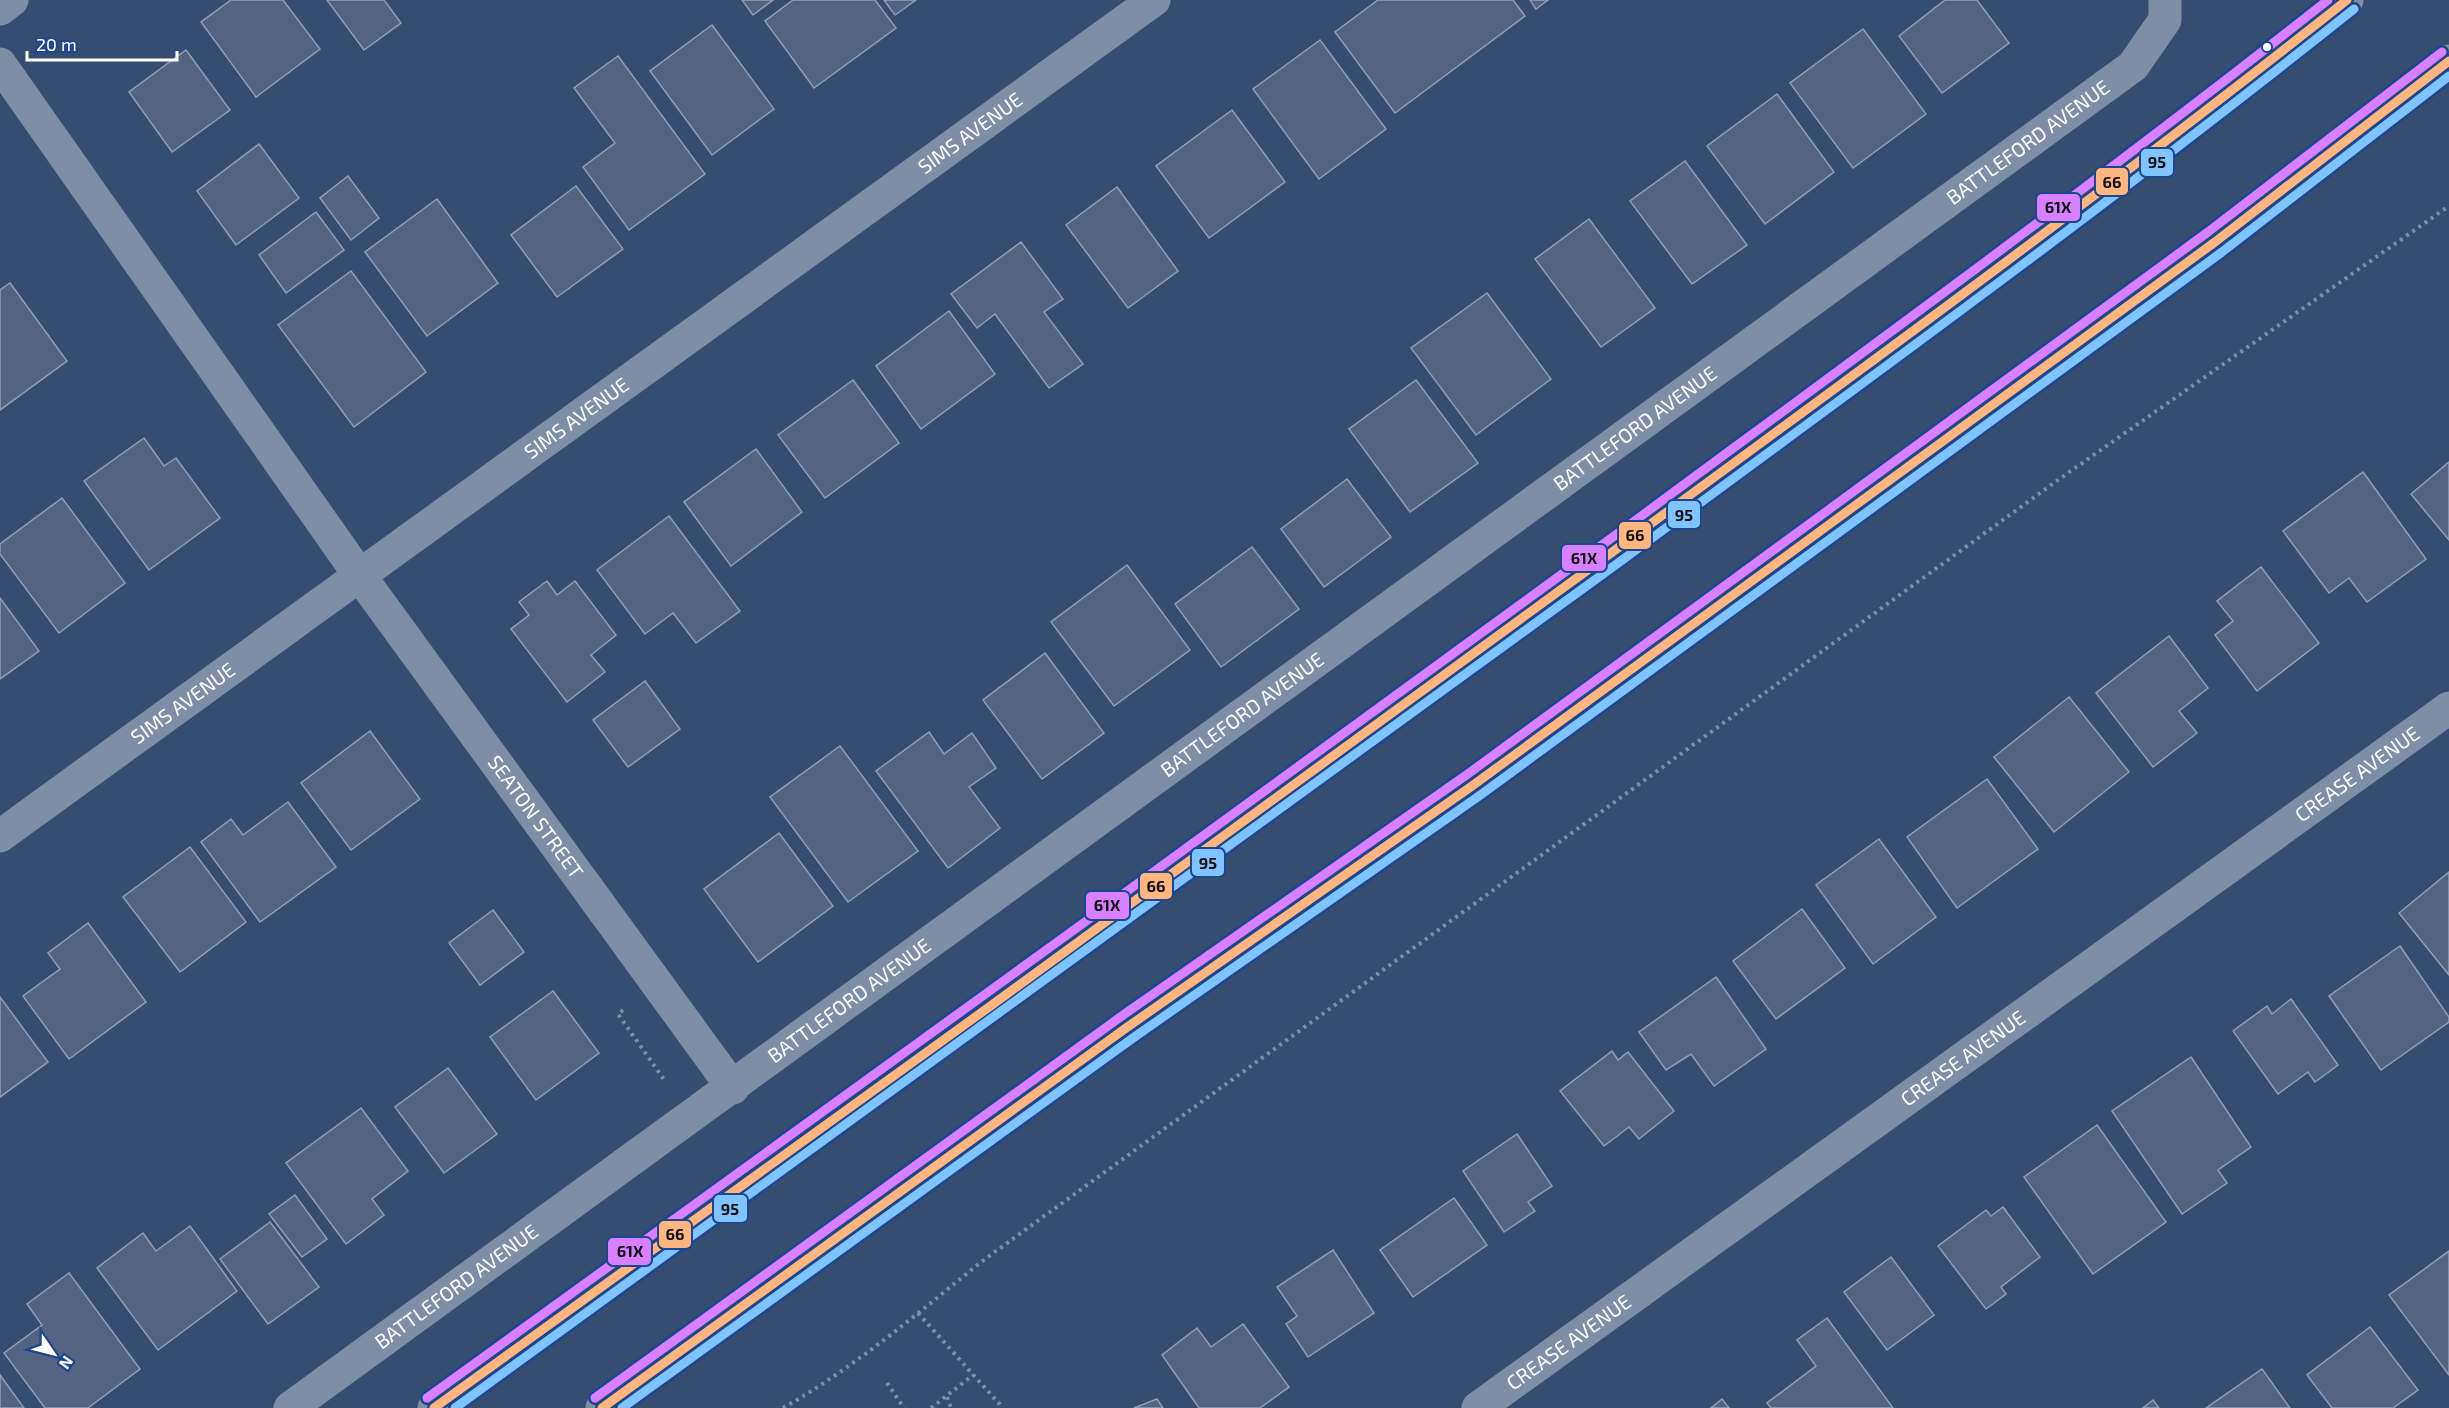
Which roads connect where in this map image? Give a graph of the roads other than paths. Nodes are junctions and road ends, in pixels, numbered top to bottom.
1 (12, 0) edge
2 (1154, 0) edge
3 (2165, 0) edge
4 (2347, 0) edge
5 (0, 9) edge
6 (2449, 61) edge
7 (0, 64) edge
8 (360, 576) junction
9 (2449, 708) edge
10 (0, 836) edge
11 (733, 1088) junction
12 (290, 1408) edge
13 (434, 1408) edge
14 (602, 1408) edge
15 (1479, 1408) edge

1 - 5 street
2 - 8 street, SIMS AVENUE
3 - 11 street, BATTLEFORD AVENUE
4 - 13 highway
6 - 14 highway
7 - 8 street, SEATON STREET
8 - 10 street, SIMS AVENUE
8 - 11 street, SEATON STREET
9 - 15 street, CREASE AVENUE
11 - 12 street, BATTLEFORD AVENUE

